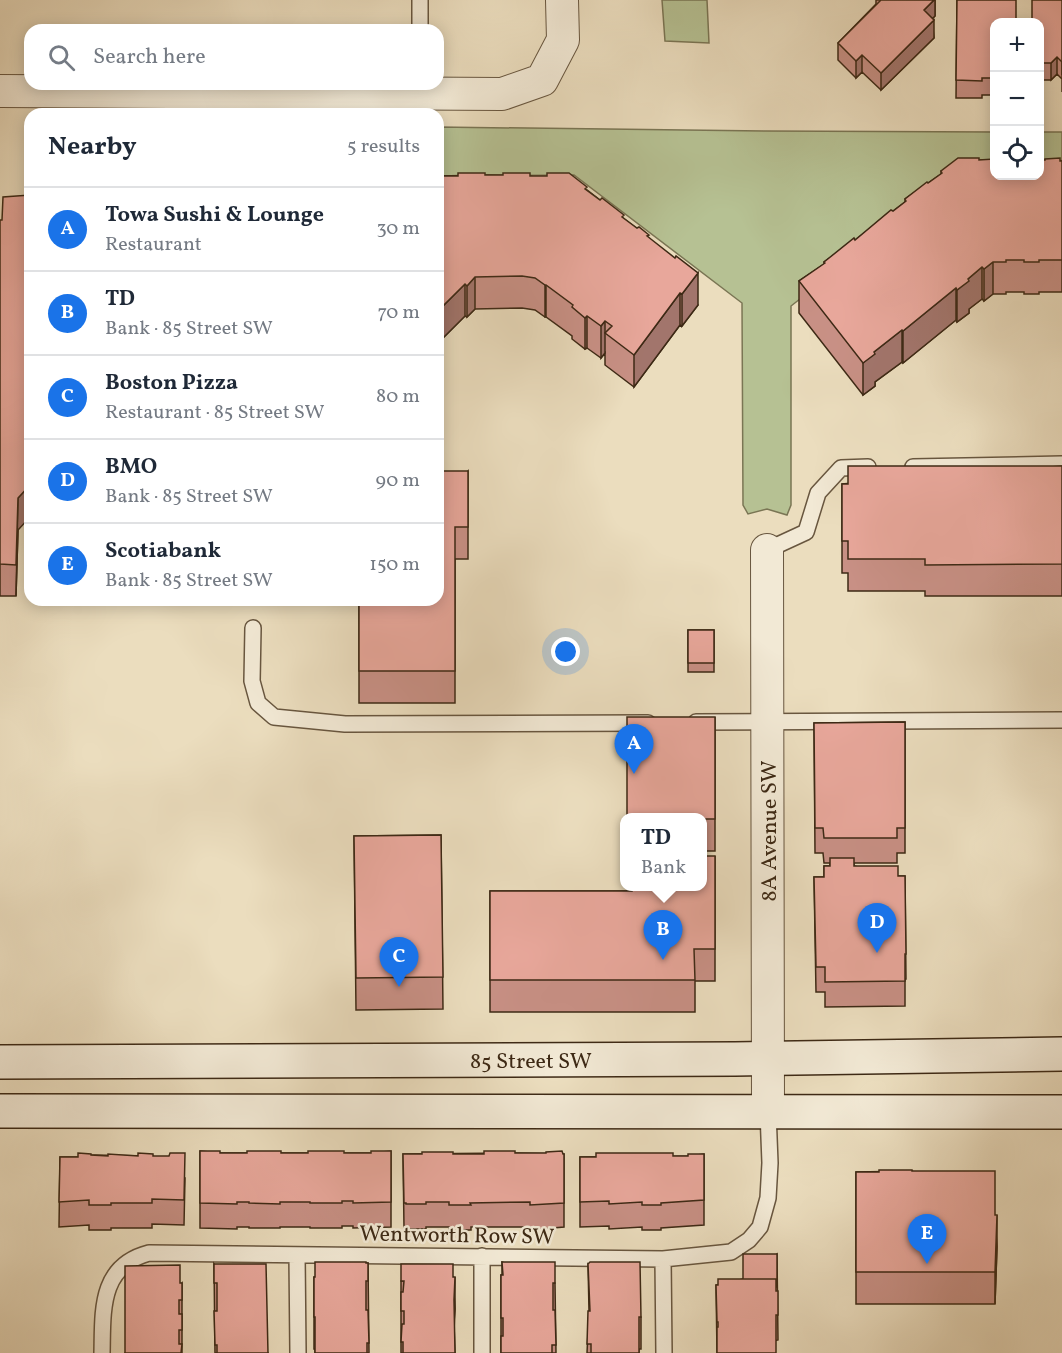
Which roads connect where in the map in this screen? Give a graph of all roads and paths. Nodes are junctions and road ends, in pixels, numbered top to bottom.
1 (420, 0) edge
2 (562, 0) edge
3 (420, 24) edge
4 (0, 91) edge
5 (1062, 464) edge
6 (767, 550) joint
7 (253, 628) dead end
8 (1062, 720) edge
9 (659, 722) edge
10 (682, 722) edge
11 (767, 722) junction
12 (1062, 1054) edge
13 (768, 1058) junction
14 (0, 1062) edge
15 (0, 1111) edge
16 (768, 1112) junction
17 (1062, 1112) edge
18 (297, 1255) junction
19 (482, 1256) junction
20 (663, 1259) junction
21 (102, 1353) edge
22 (298, 1353) edge
23 (482, 1353) edge
24 (664, 1353) edge

1 - 3 lane
2 - 4 street
5 - 6 lane
6 - 11 street, 8A Avenue SW
7 - 9 lane
8 - 11 lane
10 - 11 lane
11 - 13 street, 8A Avenue SW
12 - 13 main road, 85 Street SW
13 - 14 main road, 85 Street SW
13 - 16 street, 8A Avenue SW
15 - 16 main road
16 - 17 main road
16 - 20 lane, Wentworth Row SW
18 - 19 lane, Wentworth Row SW
18 - 21 lane, Wentworth Row SW
18 - 22 lane
19 - 20 lane, Wentworth Row SW
19 - 23 lane
20 - 24 lane

